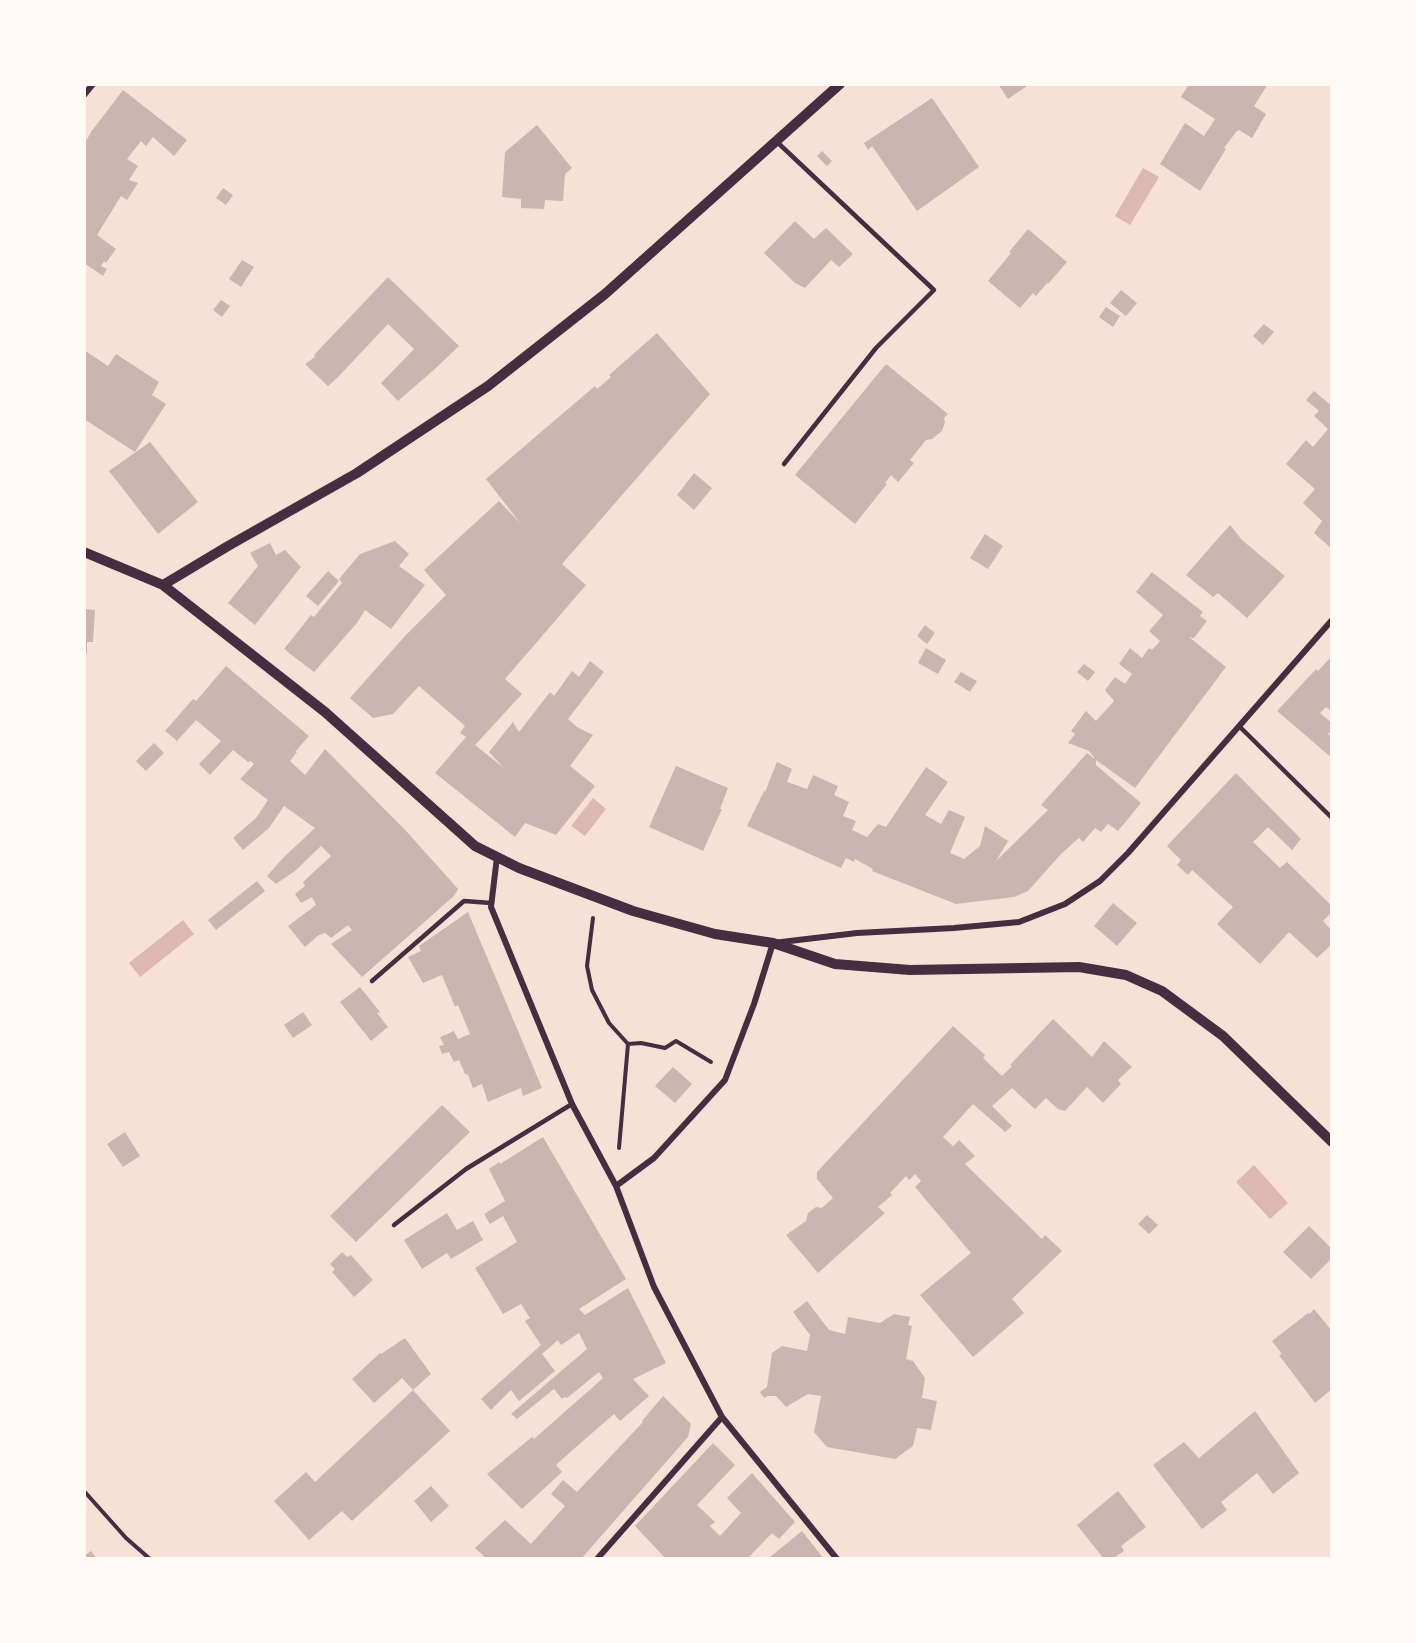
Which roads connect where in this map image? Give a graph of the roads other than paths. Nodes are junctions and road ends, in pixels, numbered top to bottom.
1 (93, 84) edge
2 (840, 84) edge
3 (84, 95) edge
4 (776, 141) junction
5 (784, 464) dead end
6 (84, 552) edge
7 (163, 585) junction
8 (1332, 620) edge
9 (1239, 726) junction
10 (1332, 818) edge
11 (496, 857) junction
12 (491, 903) junction
13 (773, 943) junction
14 (372, 981) dead end
15 (572, 1104) junction
16 (1332, 1142) edge
17 (616, 1186) junction
18 (394, 1225) dead end
19 (722, 1418) junction
20 (597, 1559) edge
21 (837, 1559) edge

1 - 3 street
2 - 4 street
4 - 5 lane
4 - 7 street
6 - 7 street
7 - 11 street
8 - 9 street
9 - 10 lane
9 - 13 street
11 - 12 street
11 - 13 street
12 - 14 lane
12 - 15 street
13 - 16 street
13 - 17 street
15 - 17 street
15 - 18 lane
17 - 19 street
19 - 20 street
19 - 21 street

